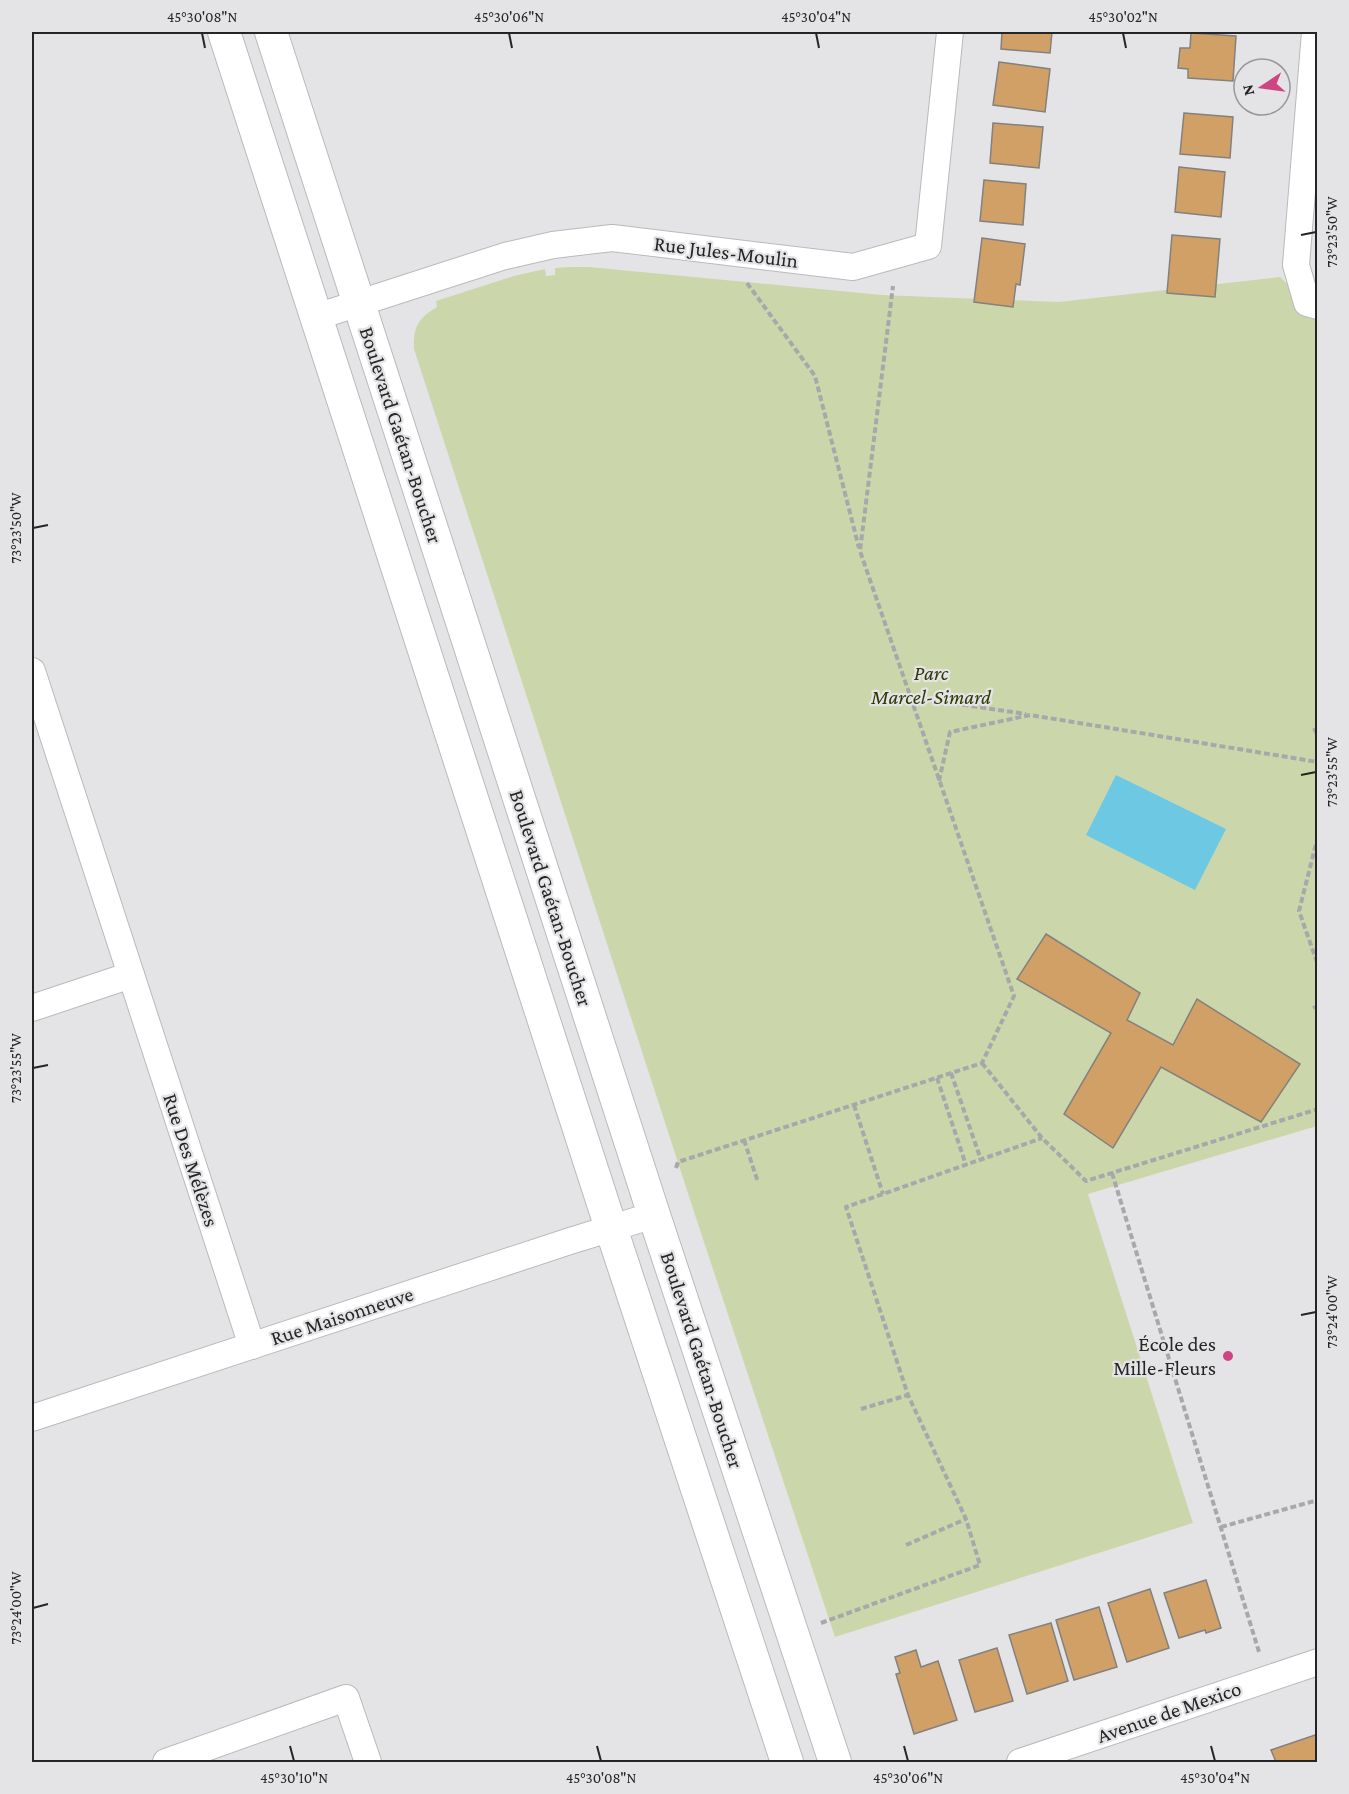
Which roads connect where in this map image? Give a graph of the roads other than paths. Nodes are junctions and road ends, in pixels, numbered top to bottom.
1 (224, 32) edge
2 (271, 32) edge
3 (950, 32) edge
4 (1315, 32) edge
5 (358, 303) junction
6 (1317, 306) edge
7 (316, 316) junction
8 (32, 671) edge
9 (131, 975) junction
10 (32, 1008) edge
11 (654, 1215) junction
12 (611, 1228) junction
13 (252, 1346) junction
14 (32, 1418) edge
15 (1317, 1662) edge
16 (166, 1762) edge
17 (368, 1762) edge
18 (787, 1762) edge
19 (835, 1762) edge
20 (1020, 1762) edge

1 - 7 street, Boulevard Gaétan-Boucher
2 - 5 street, Boulevard Gaétan-Boucher
3 - 5 street, Rue Jules-Moulin
4 - 6 street
5 - 7 street, Rue Jules-Moulin
5 - 11 street, Boulevard Gaétan-Boucher
7 - 12 street, Boulevard Gaétan-Boucher
8 - 9 street, Rue Des Mélèzes
9 - 10 street
9 - 13 street, Rue Des Mélèzes
11 - 12 street, Rue Maisonneuve
11 - 19 street, Boulevard Gaétan-Boucher
12 - 13 street, Rue Maisonneuve
12 - 18 street, Boulevard Gaétan-Boucher
13 - 14 street, Rue Maisonneuve
15 - 20 street, Avenue de Mexico
16 - 17 street

